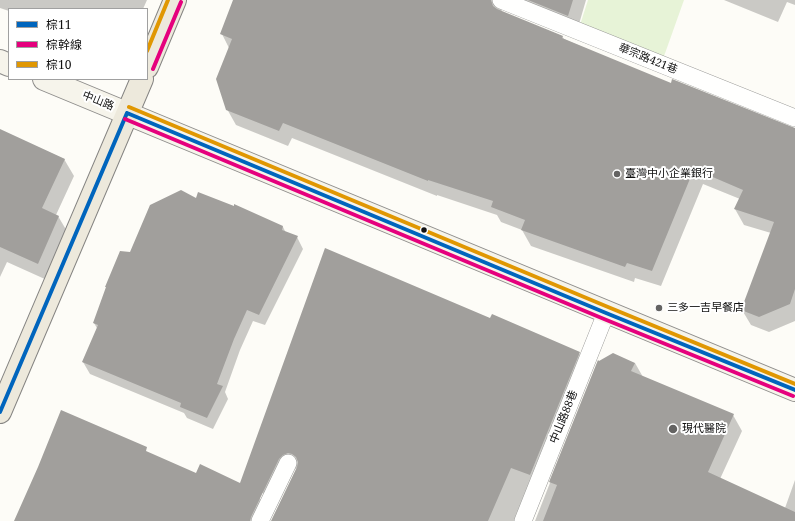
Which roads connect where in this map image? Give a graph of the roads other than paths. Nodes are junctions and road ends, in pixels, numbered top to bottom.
1 (175, 0) edge
2 (501, 0) edge
3 (148, 65) edge
4 (46, 80) edge
5 (142, 80) edge
6 (127, 113) junction
7 (795, 118) edge
8 (606, 312) junction
9 (795, 390) edge
10 (0, 412) edge
11 (288, 463) dead end
12 (526, 520) edge
13 (260, 521) edge

1 - 3 main road
2 - 7 lane, 華宗路421巷
4 - 6 main road, 中山路
5 - 6 main road
6 - 8 main road, 中山路
6 - 10 main road
8 - 9 main road, 中山路
8 - 12 lane, 中山路88巷
11 - 13 lane

